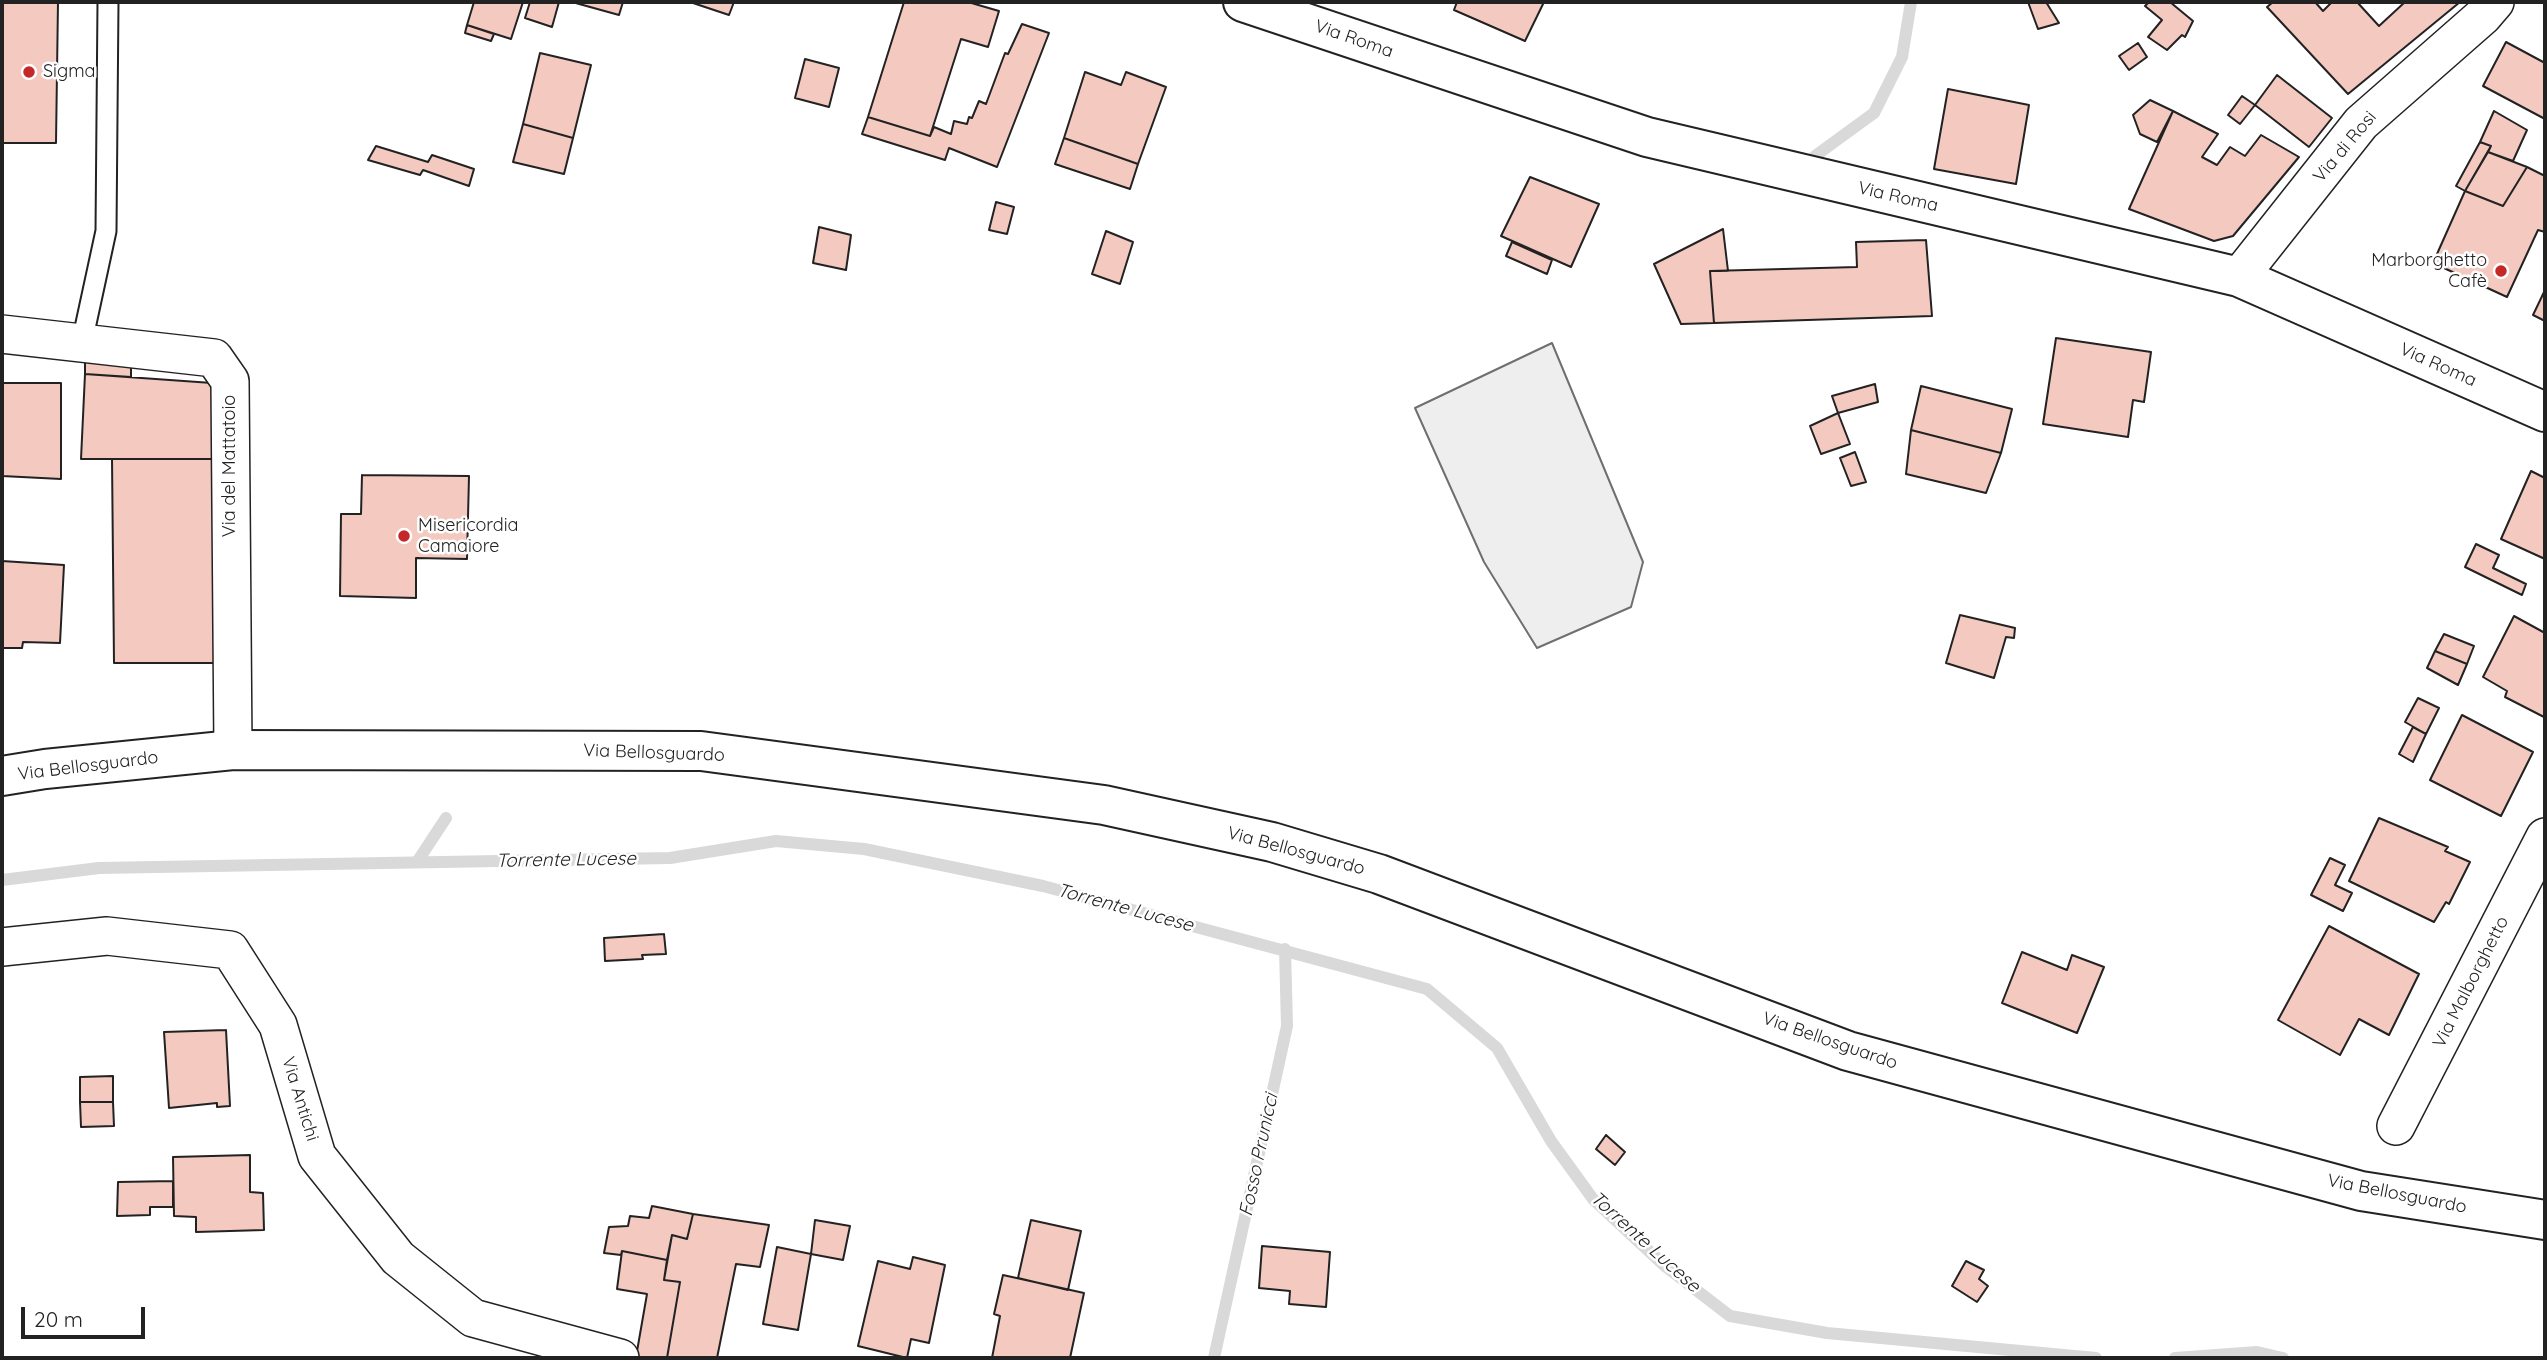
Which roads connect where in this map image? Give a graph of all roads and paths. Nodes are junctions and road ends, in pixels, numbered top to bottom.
1 (108, 2) edge
2 (1243, 2) edge
3 (2495, 2) edge
4 (2239, 278) junction
5 (2, 334) edge
6 (82, 342) junction
7 (2545, 412) edge
8 (233, 750) junction
9 (2, 776) edge
10 (2545, 837) edge
11 (2, 947) edge
12 (2396, 1126) dead end
13 (2545, 1220) edge
14 (620, 1358) edge

1 - 6 lane
2 - 4 main road, Via Roma
3 - 4 street, Via di Rosi
4 - 7 main road, Via Roma
5 - 6 street, Via del Mattatoio
6 - 8 street, Via del Mattatoio
8 - 9 main road, Via Bellosguardo
8 - 13 main road, Via Bellosguardo
10 - 12 street, Via Malborghetto
11 - 14 street, Via Antichi

